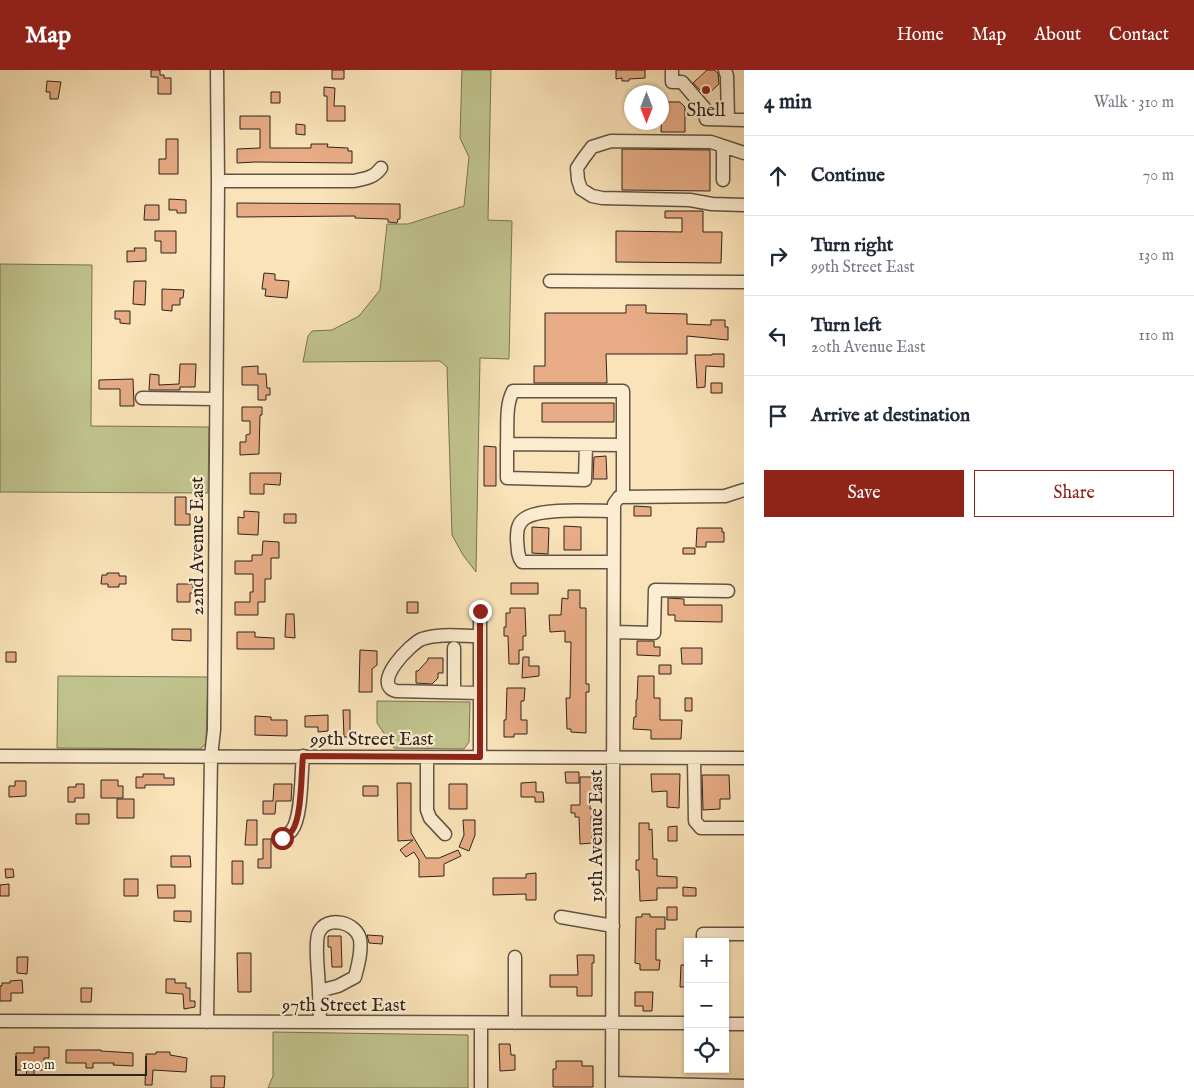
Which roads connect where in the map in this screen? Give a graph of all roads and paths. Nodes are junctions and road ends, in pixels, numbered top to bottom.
1 (217, 70) edge
2 (672, 70) edge
3 (726, 70) edge
4 (728, 119) junction
5 (744, 120) edge
6 (723, 146) junction
7 (744, 153) edge
8 (380, 168) dead end
9 (218, 180) junction
10 (723, 180) dead end
11 (744, 205) edge
12 (550, 281) dead end
13 (744, 282) edge
14 (142, 398) dead end
15 (216, 399) junction
16 (507, 444) junction
17 (586, 445) junction
18 (623, 445) junction
19 (744, 490) edge
20 (623, 497) junction
21 (614, 511) junction
22 (614, 562) junction
23 (728, 591) dead end
24 (480, 611) dead end
25 (614, 632) junction
26 (480, 636) junction
27 (454, 648) dead end
28 (454, 692) junction
29 (480, 693) junction
30 (0, 756) edge
31 (211, 756) junction
32 (303, 756) junction
33 (426, 757) junction
34 (480, 757) junction
35 (614, 758) junction
36 (694, 758) junction
37 (744, 758) edge
38 (744, 828) edge
39 (445, 834) dead end
40 (282, 838) dead end
41 (561, 917) dead end
42 (613, 926) junction
43 (744, 934) edge
44 (704, 938) edge
45 (515, 957) dead end
46 (319, 991) junction
47 (0, 1021) edge
48 (207, 1022) junction
49 (320, 1022) junction
50 (481, 1023) junction
51 (514, 1023) junction
52 (612, 1023) junction
53 (684, 1024) edge
54 (729, 1024) edge
55 (744, 1024) edge
56 (612, 1086) edge
57 (744, 1086) edge
58 (481, 1088) edge

1 - 9 street, 22nd Avenue East
2 - 4 street
3 - 4 street
4 - 5 street
6 - 7 street
6 - 10 street
6 - 11 street
8 - 9 street
9 - 15 street, 22nd Avenue East
12 - 13 street
14 - 15 street
15 - 31 street, 22nd Avenue East
16 - 17 street
16 - 17 street
16 - 18 street
17 - 18 street
18 - 20 street
19 - 20 street
20 - 21 street
21 - 22 street, 19th Avenue East
21 - 22 street
22 - 25 street, 19th Avenue East
23 - 25 street
24 - 26 street
25 - 35 street, 19th Avenue East
26 - 28 street
26 - 29 street
27 - 28 street
28 - 29 street
29 - 34 street
30 - 31 street, 99th Street East
31 - 32 street, 99th Street East
31 - 48 street, 22nd Avenue East
32 - 33 street, 99th Street East
32 - 40 street
33 - 34 street, 99th Street East
33 - 39 street
34 - 35 street, 99th Street East
35 - 36 street, 99th Street East
35 - 42 street, 19th Avenue East
36 - 37 street, 99th Street East
36 - 38 street
41 - 42 street
42 - 52 street, 19th Avenue East
43 - 44 street
45 - 51 street
46 - 46 street
46 - 49 street
47 - 48 street, 97th Street East
48 - 49 street, 97th Street East
49 - 50 street, 97th Street East
50 - 51 street, 97th Street East
50 - 58 street
51 - 52 street, 97th Street East
52 - 53 street, 97th Street East
52 - 56 street, 19th Avenue East
54 - 55 street
56 - 57 street

